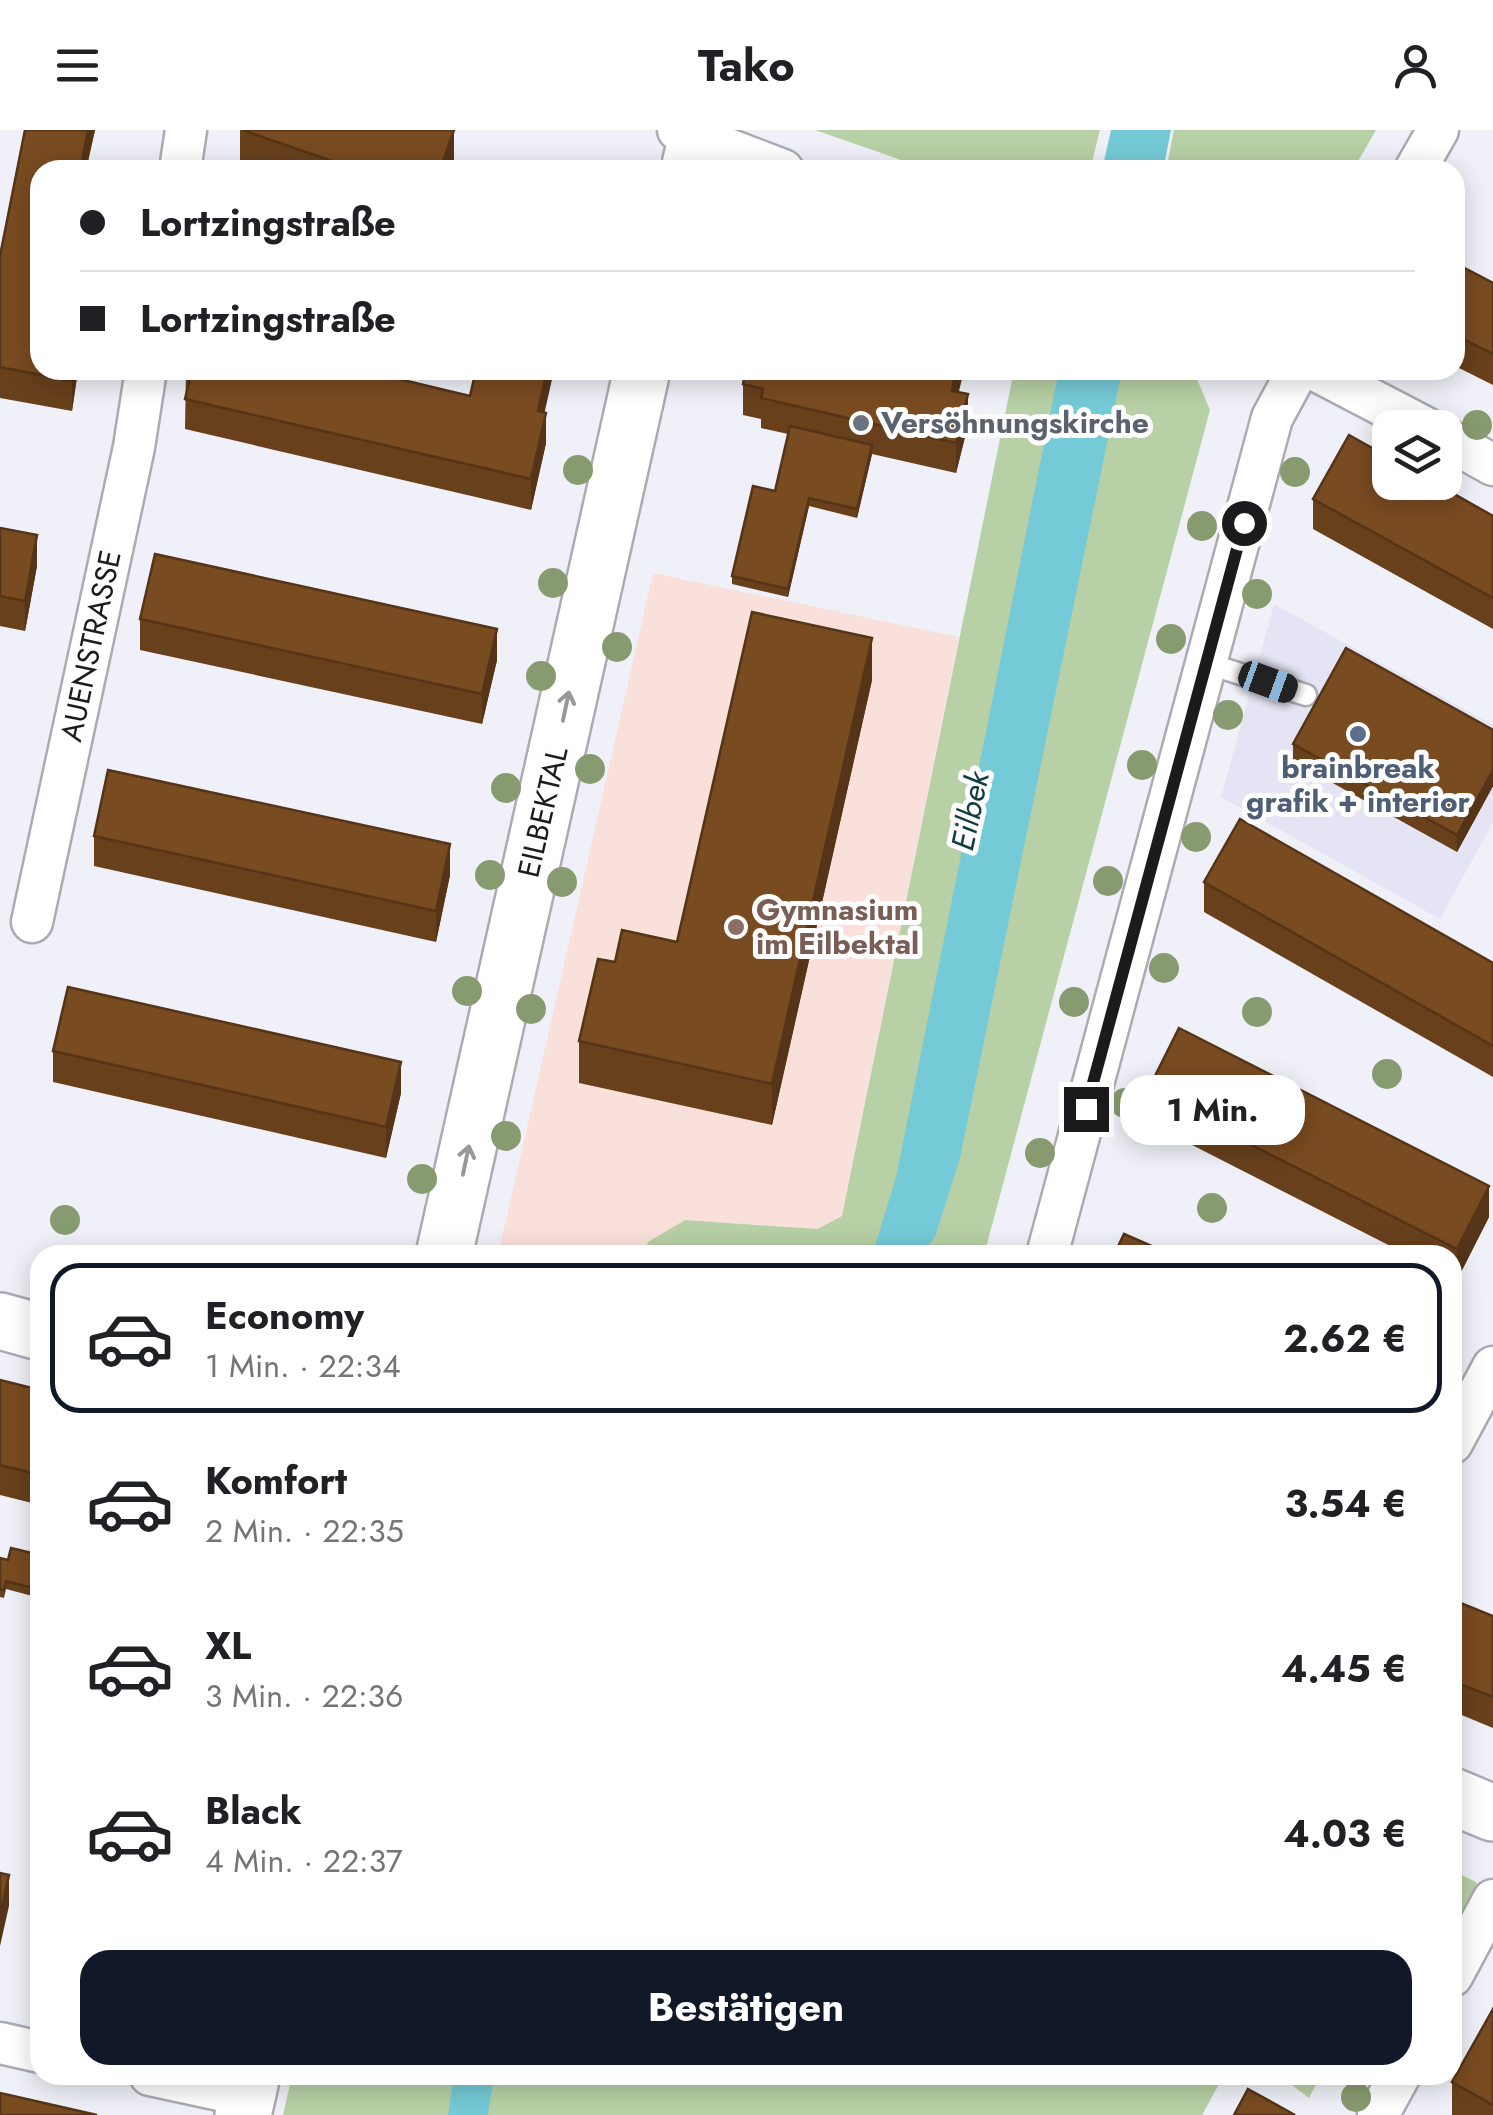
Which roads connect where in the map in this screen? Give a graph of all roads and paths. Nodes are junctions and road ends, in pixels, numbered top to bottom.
1 (186, 130) edge
2 (1438, 130) edge
3 (690, 142) edge
4 (182, 160) edge
5 (750, 160) edge
6 (1421, 160) edge
7 (144, 380) edge
8 (640, 380) edge
9 (1293, 380) edge
10 (1334, 380) edge
11 (1392, 410) edge
12 (1462, 447) edge
13 (1493, 464) edge
14 (1206, 662) junction
15 (1306, 695) dead end
16 (32, 922) dead end
17 (446, 1245) edge
18 (1050, 1245) edge
19 (0, 1322) edge
20 (30, 1330) edge
21 (1493, 1367) edge
22 (1462, 1424) edge
23 (1462, 1800) edge
24 (1493, 1812) edge
25 (1493, 1900) edge
26 (1462, 1957) edge
27 (0, 2043) edge
28 (30, 2050) edge
29 (199, 2085) edge
30 (1394, 2085) edge
31 (248, 2095) edge
32 (1378, 2115) edge

1 - 4 street
2 - 6 street
3 - 5 street
7 - 16 street, AUENSTRASSE
17 -> 8 street, EILBEKTAL
9 - 14 street
10 - 11 street
12 - 13 street
14 - 15 lane
14 - 18 street
19 - 20 street
21 - 22 street
23 - 24 street
25 - 26 street
27 - 28 street
29 - 31 street
30 - 32 street

